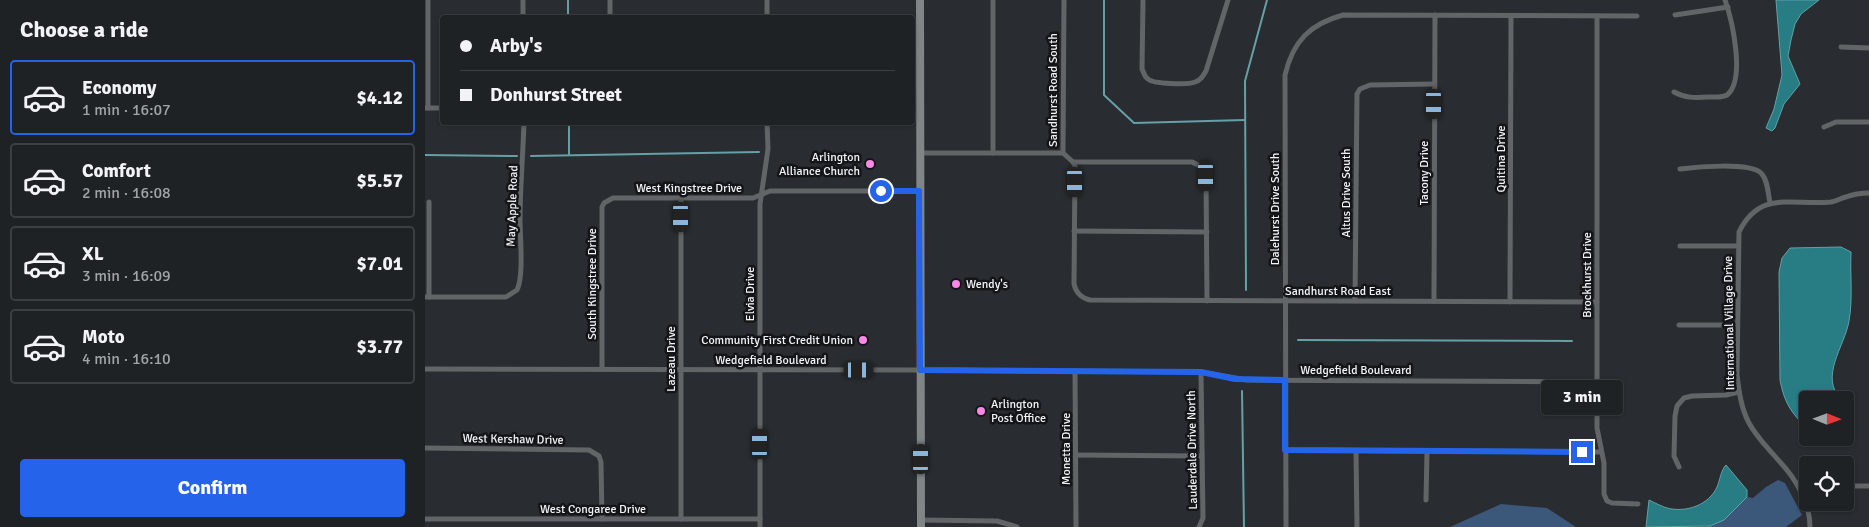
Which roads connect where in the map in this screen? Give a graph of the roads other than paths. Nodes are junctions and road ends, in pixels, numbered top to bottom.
1 (428, 0) edge
2 (523, 0) edge
3 (610, 0) edge
4 (767, 0) edge
5 (920, 0) edge
6 (993, 0) edge
7 (1063, 0) edge
8 (1143, 0) edge
9 (1228, 0) edge
10 (1725, 0) edge
11 (1728, 7) junction
12 (523, 15) edge
13 (610, 15) edge
14 (767, 15) edge
15 (1435, 15) junction
16 (1675, 15) dead end
17 (1511, 16) junction
18 (1597, 16) junction
19 (1637, 16) dead end
20 (1841, 48) dead end
21 (1869, 48) edge
22 (1434, 84) junction
23 (1674, 92) dead end
24 (427, 108) edge
25 (440, 108) edge
26 (1869, 122) edge
27 (523, 125) edge
28 (767, 125) edge
29 (1824, 127) dead end
30 (920, 153) junction
31 (993, 153) junction
32 (1063, 153) junction
33 (1073, 162) junction
34 (1680, 169) dead end
35 (919, 191) junction
36 (1869, 193) edge
37 (762, 194) junction
38 (681, 198) junction
39 (607, 200) joint
40 (429, 202) dead end
41 (1770, 202) junction
42 (1074, 231) junction
43 (1207, 232) junction
44 (1680, 246) dead end
45 (1738, 246) junction
46 (427, 297) edge
47 (1207, 300) junction
48 (1285, 301) junction
49 (1355, 301) junction
50 (1434, 301) junction
51 (1510, 302) junction
52 (1597, 302) junction
53 (1679, 325) dead end
54 (1737, 325) junction
55 (425, 370) edge
56 (602, 370) junction
57 (681, 370) junction
58 (760, 370) junction
59 (920, 370) junction
60 (1075, 371) junction
61 (1201, 372) junction
62 (1285, 380) junction
63 (1597, 382) junction
64 (1739, 392) junction
65 (425, 448) edge
66 (1285, 450) junction
67 (1356, 452) junction
68 (1427, 452) junction
69 (1601, 452) junction
70 (1076, 455) junction
71 (1202, 456) junction
72 (1679, 468) dead end
73 (1854, 486) edge
74 (1869, 486) edge
75 (1799, 489) edge
76 (1426, 500) dead end
77 (1638, 504) dead end
78 (1808, 511) edge
79 (425, 519) edge
80 (602, 519) junction
81 (681, 519) junction
82 (760, 519) junction
83 (921, 524) edge
84 (760, 527) edge
85 (1017, 527) edge
86 (1076, 527) edge
87 (1199, 527) edge
88 (1286, 527) edge
89 (1357, 527) edge
90 (1810, 527) edge

1 - 24 street
2 - 12 street
3 - 13 street
4 - 14 street
5 - 30 main road
6 - 31 street
7 - 32 street, Sandhurst Road South
8 - 9 street
10 - 11 street
11 - 16 street
11 - 23 street
15 - 17 street
15 - 22 street, Tacony Drive
15 - 48 street, Dalehurst Drive South
17 - 18 street
17 - 51 street, Quitina Drive
18 - 19 street
18 - 52 street, Brockhurst Drive
20 - 21 street
22 - 49 street, Altus Drive South
22 - 50 street, Tacony Drive
24 - 25 street
26 - 29 street
27 - 46 street, May Apple Road
28 - 37 street, Elvia Drive
30 - 31 street
30 - 35 main road
31 - 32 street
32 - 33 street, Sandhurst Road South
33 - 42 street
33 - 43 street
34 - 41 street
35 - 37 street, West Kingstree Drive
35 - 59 main road
36 - 41 street
37 - 38 street, West Kingstree Drive
37 - 58 street, Elvia Drive
38 - 39 street, West Kingstree Drive
38 - 57 street, Lazeau Drive
39 - 56 street, South Kingstree Drive
40 - 46 street
41 - 45 street, International Village Drive
42 - 43 street
42 - 47 street, Sandhurst Road East
43 - 47 street
44 - 45 street
45 - 54 street, International Village Drive
47 - 48 street, Sandhurst Road East
48 - 49 street, Sandhurst Road East
48 - 62 street, Dalehurst Drive South
49 - 50 street, Sandhurst Road East
50 - 51 street, Sandhurst Road East
51 - 52 street, Sandhurst Road East
52 - 63 street, Brockhurst Drive
53 - 54 street
54 - 64 street, International Village Drive
55 - 56 street, Wedgefield Boulevard
56 - 57 street, Wedgefield Boulevard
57 - 58 street, Wedgefield Boulevard
57 - 81 street, Lazeau Drive
58 - 59 street, Wedgefield Boulevard
58 - 82 street, Elvia Drive
59 - 60 street, Wedgefield Boulevard
59 - 83 main road
60 - 61 street, Wedgefield Boulevard
60 - 70 street, Monetta Drive
61 - 62 street, Wedgefield Boulevard
61 - 71 street, Lauderdale Drive North
62 - 63 street, Wedgefield Boulevard
62 - 66 street, Dalehurst Drive South
63 - 69 street, Brockhurst Drive
64 - 72 street
64 - 75 street, International Village Drive
65 - 80 street, West Kershaw Drive
66 - 67 street
66 - 88 street, Dalehurst Drive South
67 - 68 street
67 - 89 street
68 - 69 street
68 - 76 street
69 - 77 street, Brockhurst Drive
70 - 71 street
70 - 86 street, Monetta Drive
71 - 87 street, Lauderdale Drive North
73 - 74 street
78 - 90 street, International Village Drive
79 - 80 street, West Congaree Drive
80 - 81 street, West Congaree Drive
81 - 82 street, West Congaree Drive
82 - 84 street, Elvia Drive
83 - 85 street

